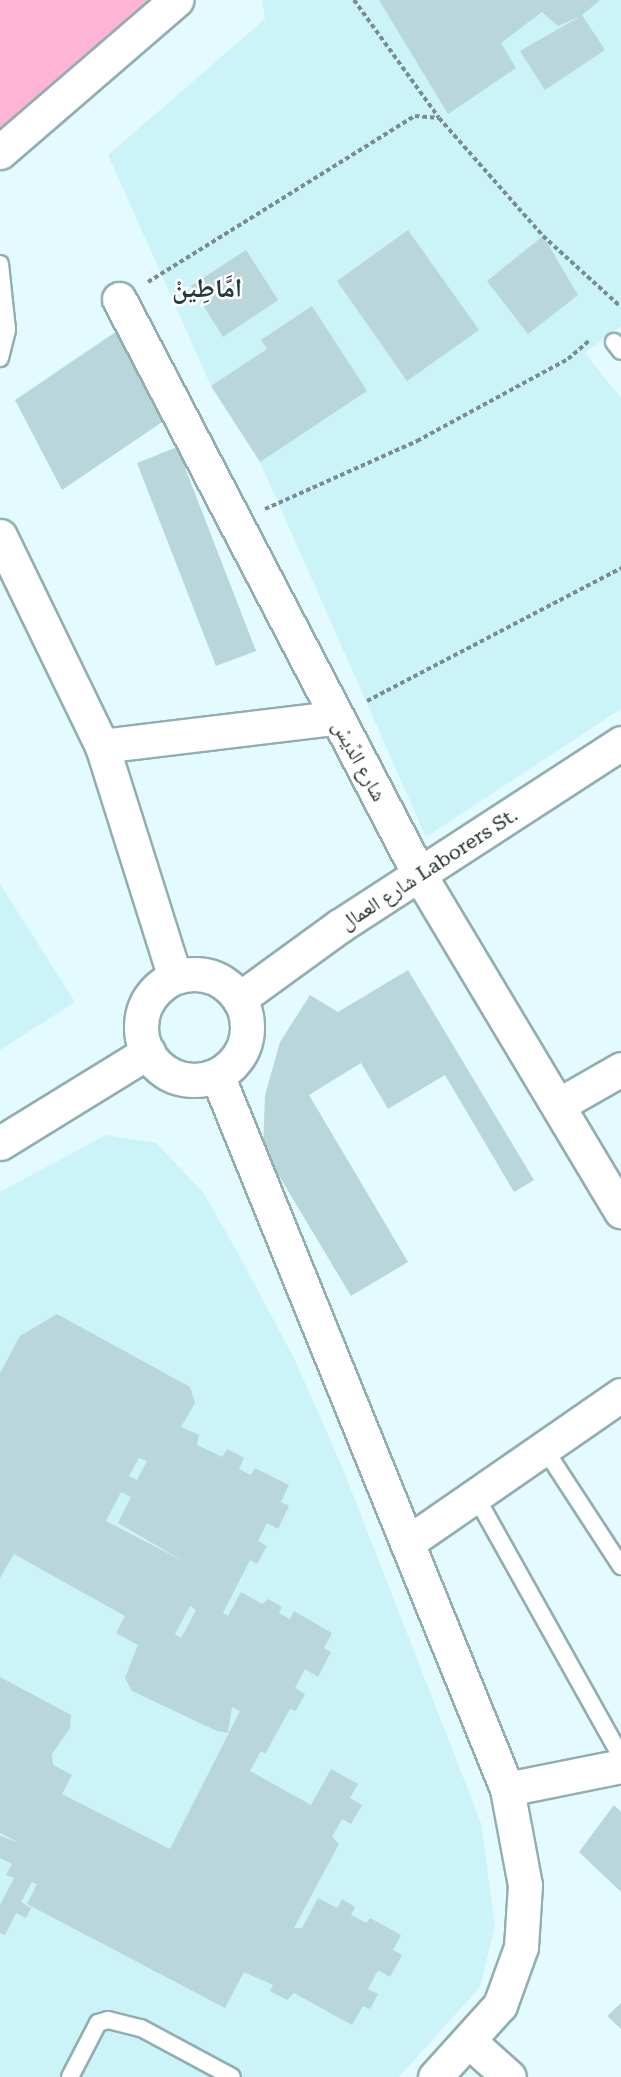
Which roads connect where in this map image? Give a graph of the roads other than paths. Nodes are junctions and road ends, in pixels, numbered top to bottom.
1 (176, 0) edge
2 (0, 152) edge
3 (0, 264) edge
4 (119, 299) road end
5 (0, 358) edge
6 (0, 536) edge
7 (11, 587) edge
8 (334, 718) junction
9 (621, 743) edge
10 (102, 746) junction
11 (419, 874) junction
12 (175, 977) junction
13 (239, 999) junction
14 (148, 1052) junction
15 (621, 1069) edge
16 (217, 1075) junction
17 (560, 1104) junction
18 (0, 1143) edge
19 (621, 1211) edge
20 (621, 1395) edge
21 (544, 1448) junction
22 (475, 1496) junction
23 (407, 1543) junction
24 (621, 1566) edge
25 (621, 1756) edge
26 (621, 1767) edge
27 (507, 1789) junction
28 (470, 2042) junction
29 (70, 2077) edge
30 (232, 2077) edge
31 (435, 2077) edge
32 (509, 2077) edge

1 - 2 street
3 - 5 lane
4 - 8 street, شارع الدِّيسْ
6 - 7 street
7 - 10 street
8 - 10 street
8 - 11 street, شارع الدِّيسْ
9 - 11 street, شارع العمال Laborers St.
10 - 12 street
11 - 13 street, شارع العمال Laborers St.
11 - 17 street, شارع الدِّيسْ
12 - 13 street
12 - 14 street
13 - 16 street
14 - 16 street
14 - 18 street
15 - 17 street
16 - 23 street
17 - 19 street, شارع الدِّيسْ
20 - 21 street
21 - 22 street
21 - 24 lane
22 - 23 street
22 - 25 lane
23 - 27 street
26 - 27 street
27 - 28 street
28 - 31 street
28 - 32 street
29 - 30 lane

